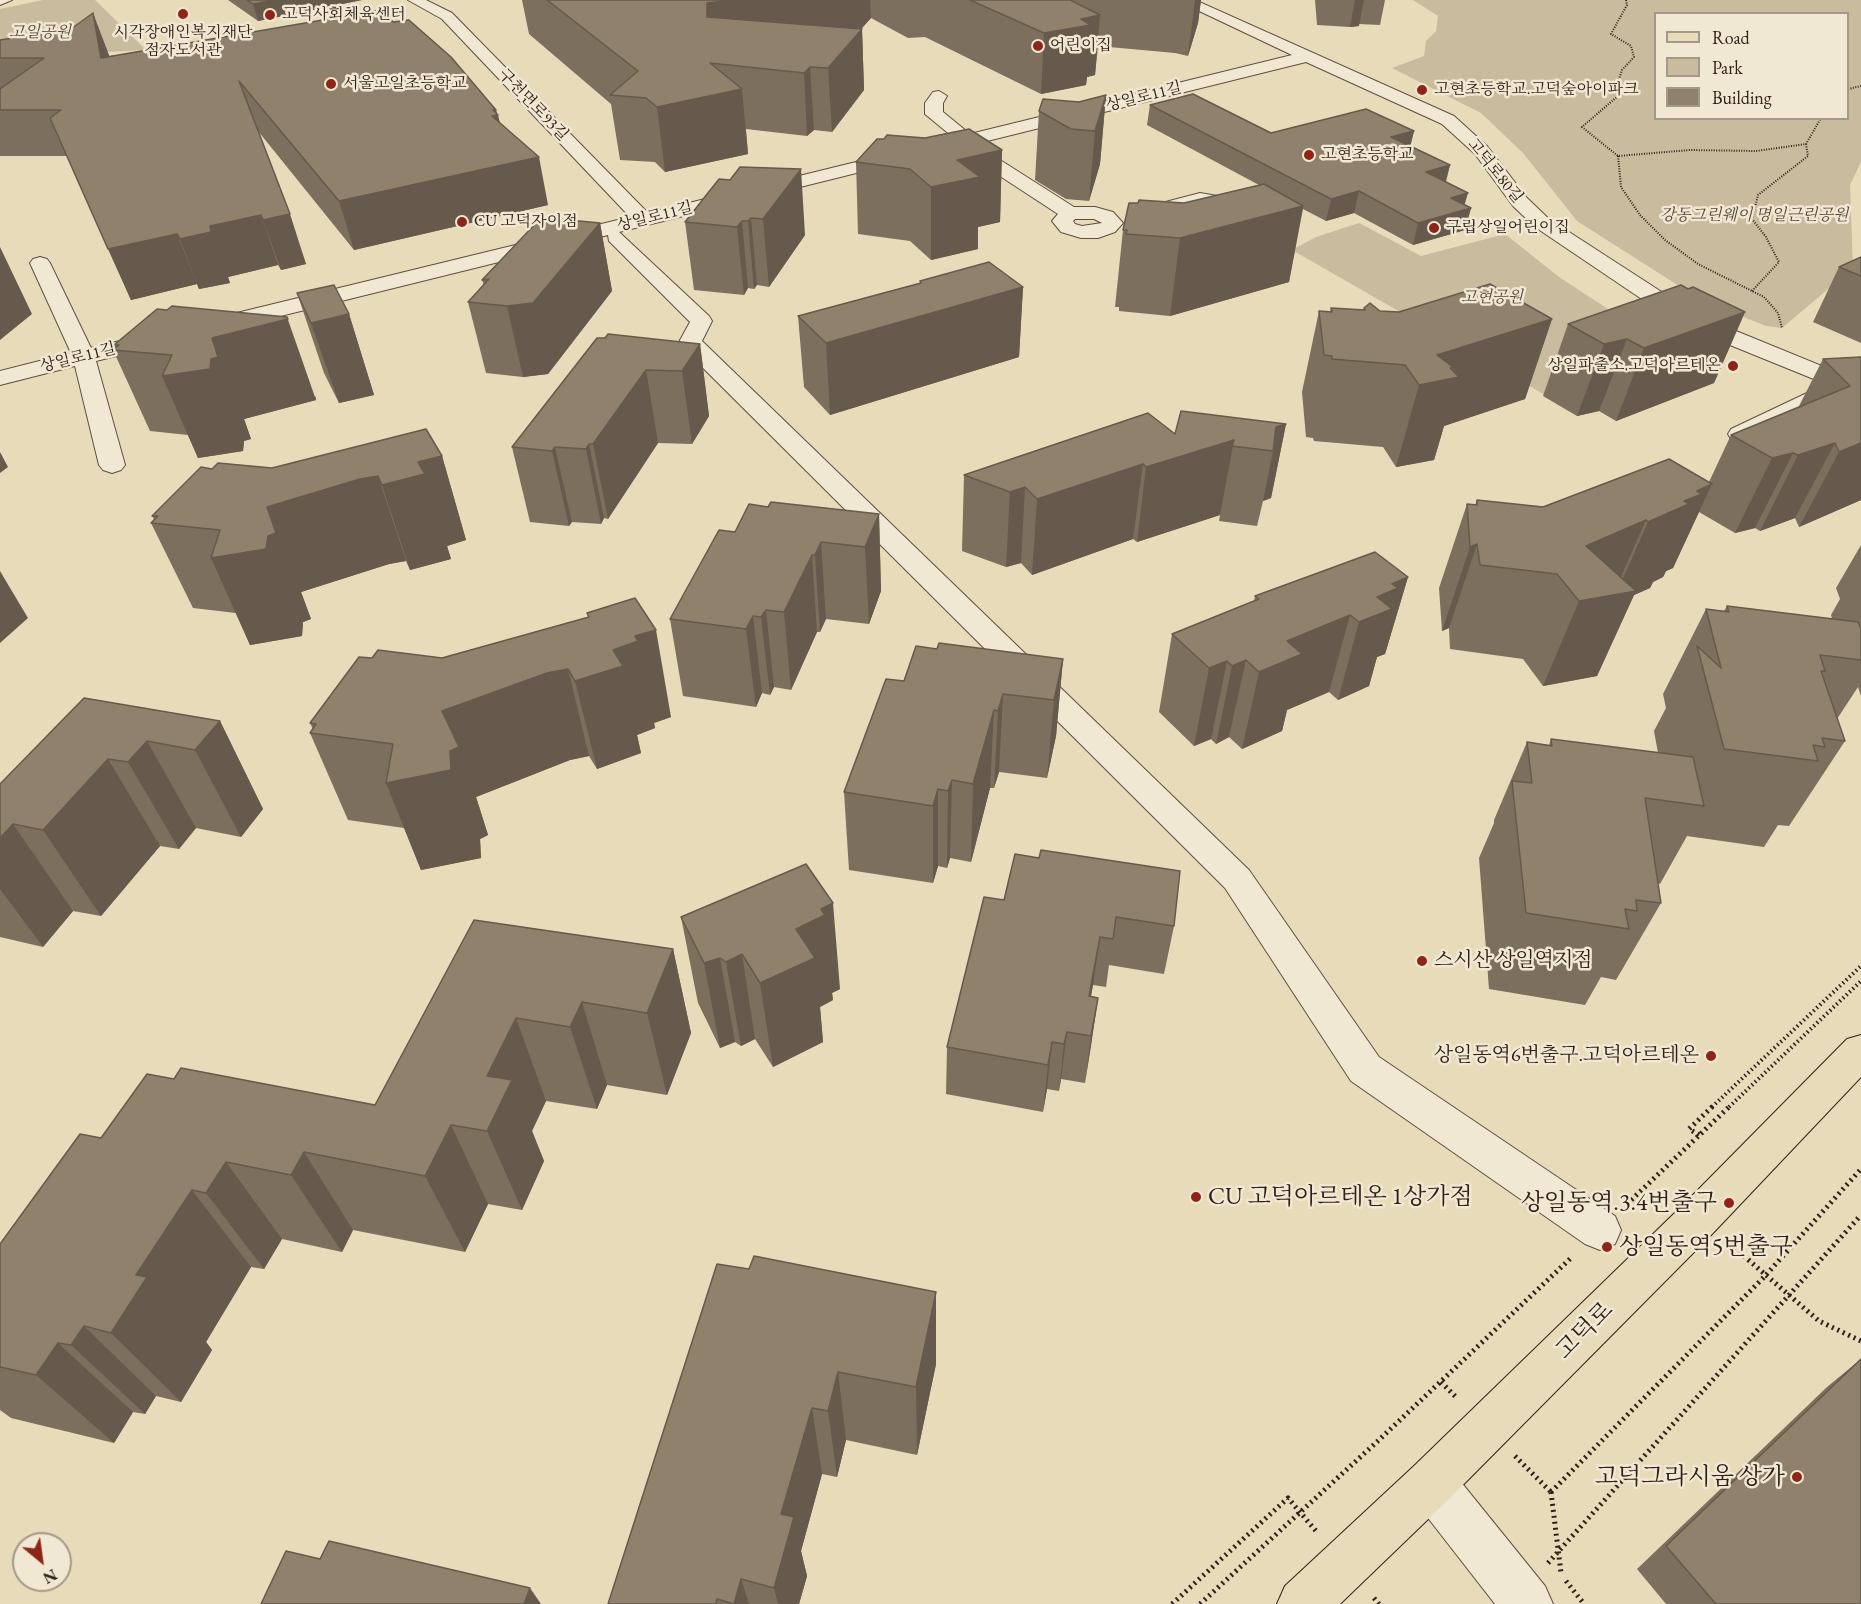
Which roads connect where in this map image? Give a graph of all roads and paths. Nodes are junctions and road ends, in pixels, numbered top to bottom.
1 (5, 0) edge
2 (415, 0) edge
3 (1183, 0) edge
4 (1626, 0) edge
5 (0, 1) edge
6 (1309, 56) junction
7 (939, 96) dead end
8 (1820, 120) edge
9 (963, 141) junction
10 (1806, 144) junction
11 (1618, 156) junction
12 (1246, 212) edge
13 (644, 220) junction
14 (616, 237) dead end
15 (40, 263) dead end
16 (1752, 291) junction
17 (200, 328) edge
18 (1782, 328) dead end
19 (177, 334) edge
20 (84, 357) junction
21 (0, 378) edge
22 (1853, 387) edge
23 (1740, 434) edge
24 (112, 465) dead end
25 (1861, 966) edge
26 (1861, 981) edge
27 (1861, 1051) edge
28 (1699, 1135) junction
29 (1861, 1169) edge
30 (1861, 1215) edge
31 (1699, 1218) junction
32 (1600, 1230) junction
33 (1766, 1276) junction
34 (1789, 1295) junction
35 (1861, 1341) edge
36 (1431, 1483) junction
37 (1299, 1513) junction
38 (1560, 1553) junction
39 (1172, 1604) edge
40 (1200, 1604) edge
41 (1303, 1604) edge
42 (1527, 1604) edge
43 (1584, 1604) edge

1 - 5 street
2 - 13 street, 구천면로93길
3 - 6 street, 고덕로80길
4 - 11 path
6 - 9 street, 상일로11길
6 - 22 street, 고덕로80길
7 - 9 street
8 - 10 path
9 - 12 street
9 - 13 street, 상일로11길
10 - 11 path
10 - 16 path
11 - 16 path
13 - 17 street, 상일로11길
14 - 32 street
15 - 20 street
16 - 18 path
19 - 20 street, 상일로11길
20 - 21 street, 상일로11길
20 - 24 street
22 - 23 street
25 - 28 path
26 - 28 path
27 - 31 main road, 고덕로
28 - 32 path
29 - 33 path
30 - 34 path
31 - 33 path
31 - 36 main road, 고덕로
32 - 37 path
33 - 34 path
33 - 38 path
34 - 35 path
34 - 38 path
36 - 41 main road, 고덕로
36 - 42 street
37 - 39 path
37 - 40 path
38 - 43 path

